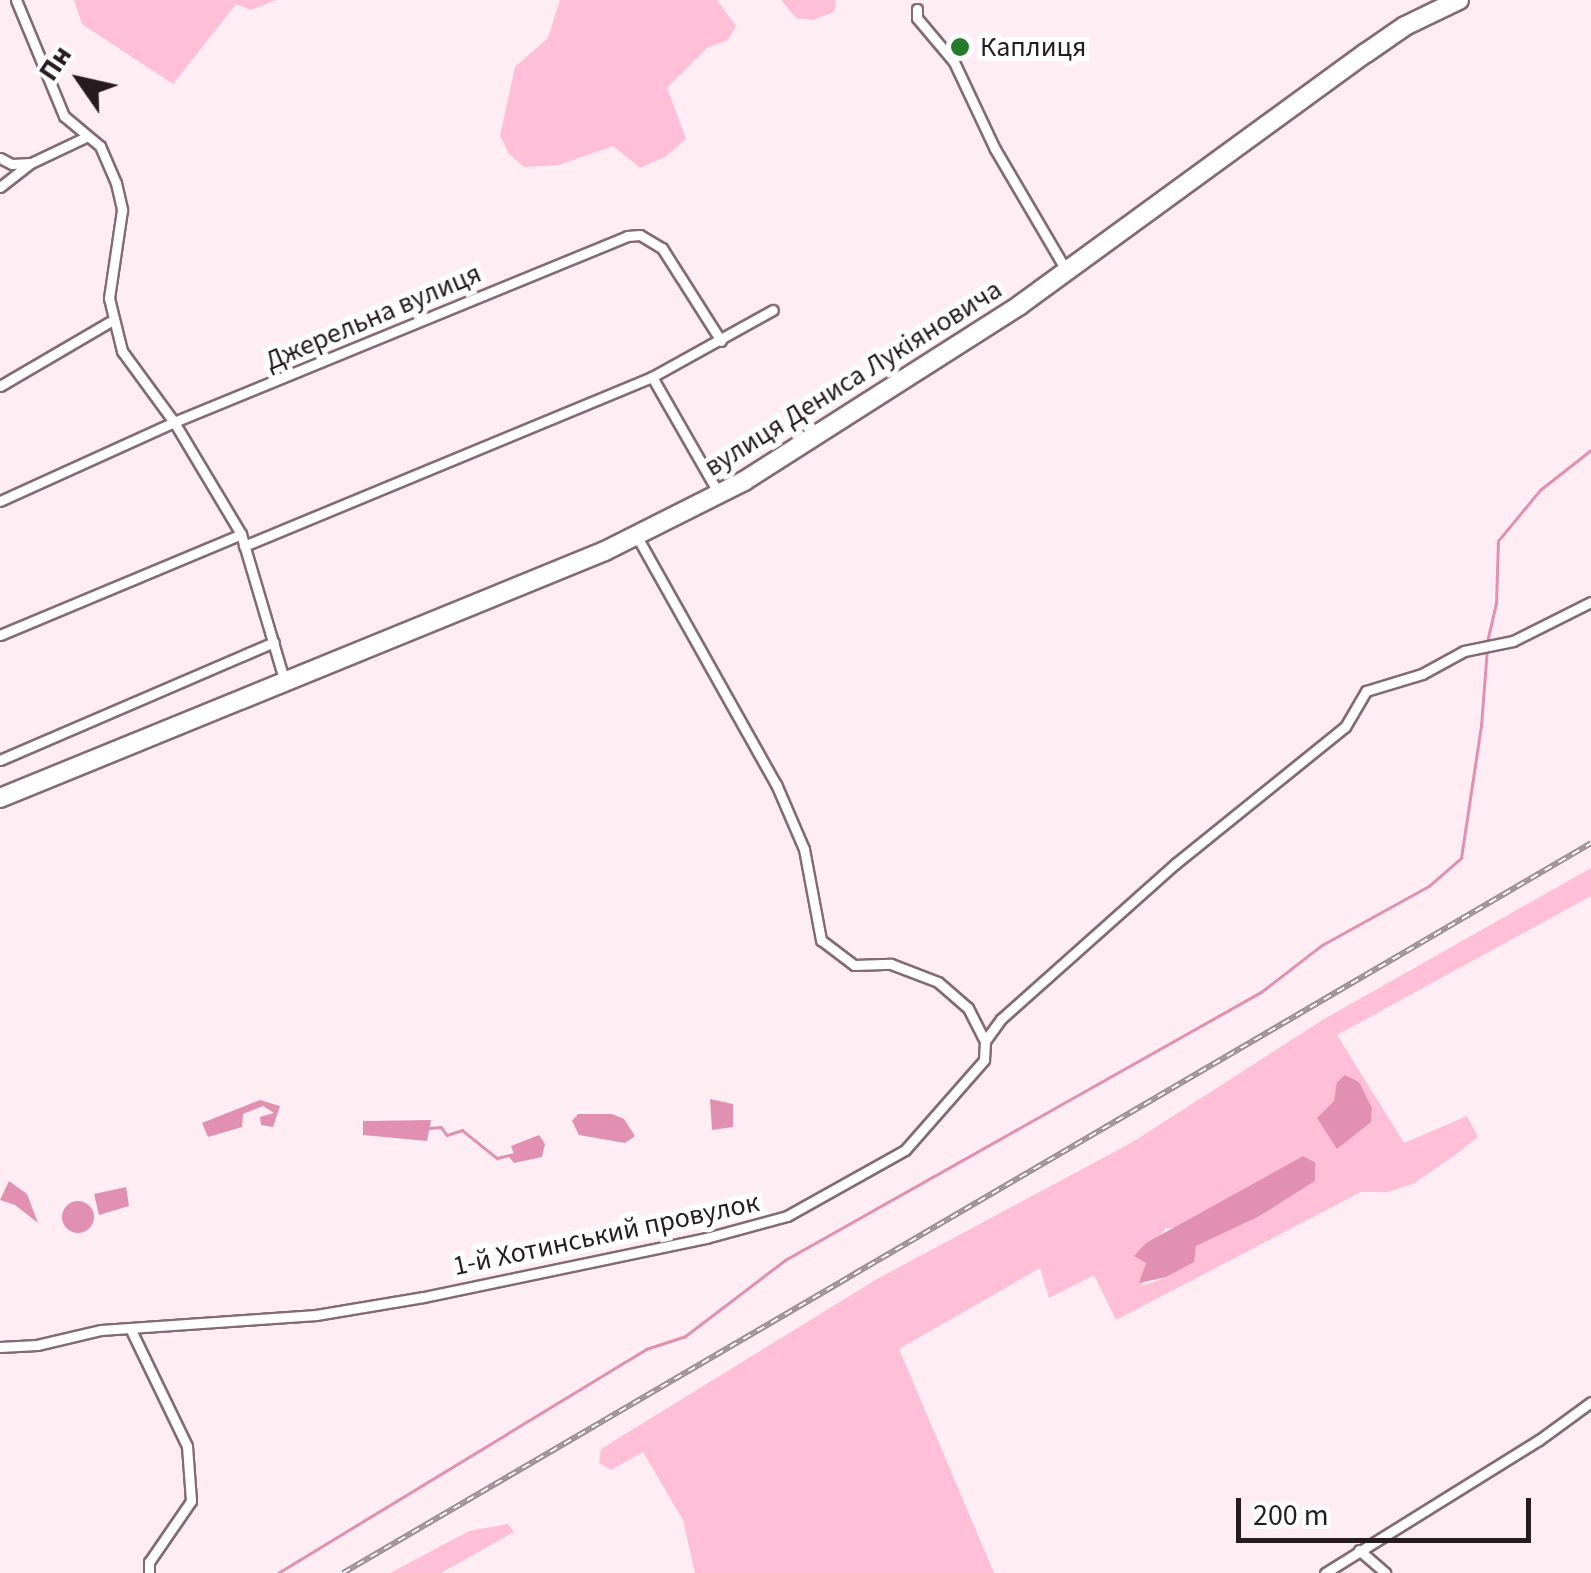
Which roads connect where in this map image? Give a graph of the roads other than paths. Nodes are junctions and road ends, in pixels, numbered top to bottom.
1 (16, 0) edge
2 (1459, 0) edge
3 (918, 9) dead end
4 (84, 138) junction
5 (0, 158) edge
6 (30, 163) junction
7 (0, 187) edge
8 (1068, 272) junction
9 (773, 310) dead end
10 (114, 320) junction
11 (721, 340) junction
12 (652, 377) junction
13 (0, 386) edge
14 (174, 422) junction
15 (719, 494) junction
16 (0, 501) edge
17 (241, 534) junction
18 (636, 535) junction
19 (244, 546) junction
20 (1591, 602) edge
21 (0, 635) edge
22 (274, 642) junction
23 (284, 683) junction
24 (0, 760) edge
25 (0, 798) edge
26 (985, 1040) junction
27 (130, 1328) junction
28 (0, 1347) edge
29 (1591, 1402) edge
30 (1360, 1550) junction
31 (150, 1573) edge
32 (1326, 1573) edge
33 (1385, 1573) edge

1 - 4 street
2 - 8 highway, вулиця Дениса Лукіяновича
3 - 8 street
4 - 6 street
4 - 10 street
5 - 6 street
6 - 7 street
8 - 15 highway, вулиця Дениса Лукіяновича
9 - 11 street
10 - 13 street
10 - 14 street
11 - 12 street
11 - 14 street, Джерельна вулиця
12 - 15 street
12 - 19 street
14 - 16 street, Джерельна вулиця
14 - 17 street
15 - 18 highway, вулиця Дениса Лукіяновича
17 - 19 street
17 - 21 street
18 - 23 highway, вулиця Дениса Лукіяновича
18 - 26 street
19 - 22 street
20 - 26 street, 1-й Хотинський провулок
22 - 23 street
22 - 24 street
23 - 25 highway, вулиця Дениса Лукіяновича
26 - 27 street, 1-й Хотинський провулок
27 - 28 street, 1-й Хотинський провулок
27 - 31 street
29 - 30 street
30 - 32 street
30 - 33 street

